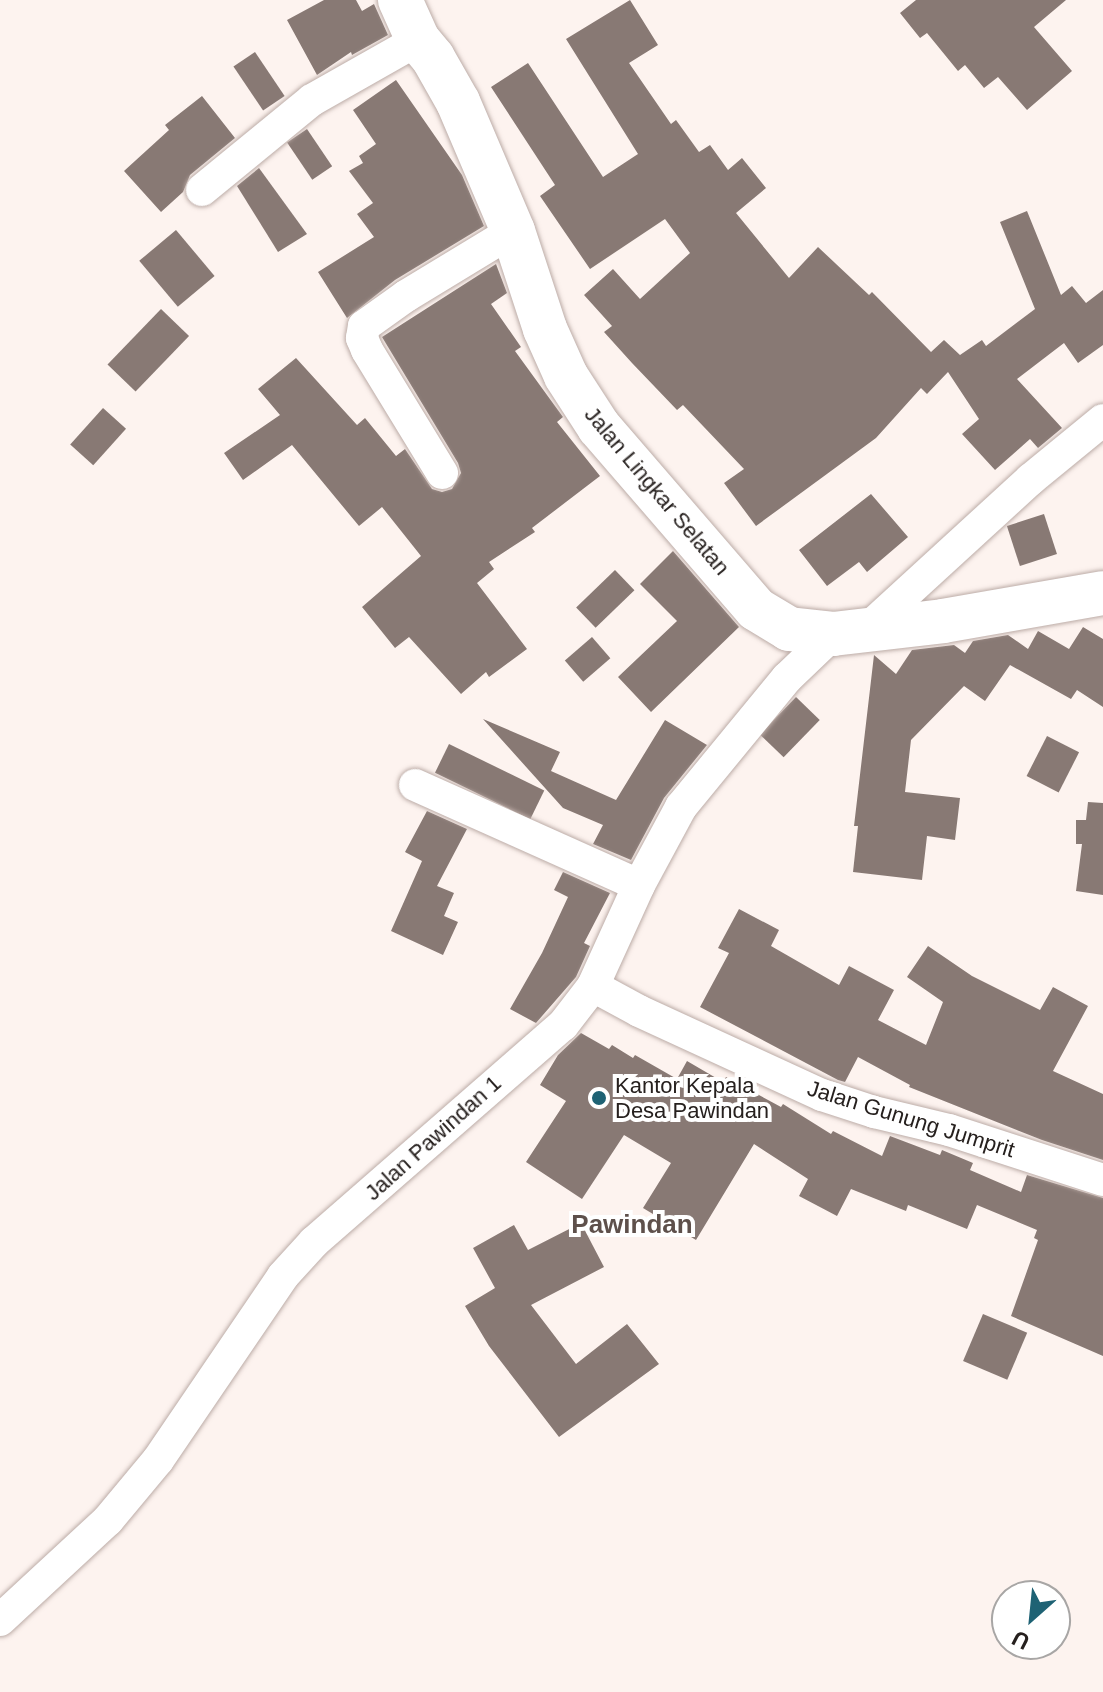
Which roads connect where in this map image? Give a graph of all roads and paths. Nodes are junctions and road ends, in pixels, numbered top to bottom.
1 (400, 0) edge
2 (418, 40) junction
3 (202, 190) dead end
4 (513, 231) junction
5 (1103, 420) edge
6 (442, 473) dead end
7 (1103, 593) edge
8 (849, 632) junction
9 (415, 785) dead end
10 (639, 885) junction
11 (593, 986) junction
12 (1103, 1180) edge
13 (0, 1620) edge

1 - 2 street, Jalan Lingkar Selatan
2 - 3 street
2 - 4 street, Jalan Lingkar Selatan
4 - 6 street
4 - 8 street, Jalan Lingkar Selatan
5 - 8 street, Jalan Pawindan 1
7 - 8 street, Jalan Lingkar Selatan
8 - 10 street, Jalan Pawindan 1
9 - 10 street
10 - 11 street, Jalan Pawindan 1
11 - 12 street, Jalan Gunung Jumprit
11 - 13 street, Jalan Pawindan 1

